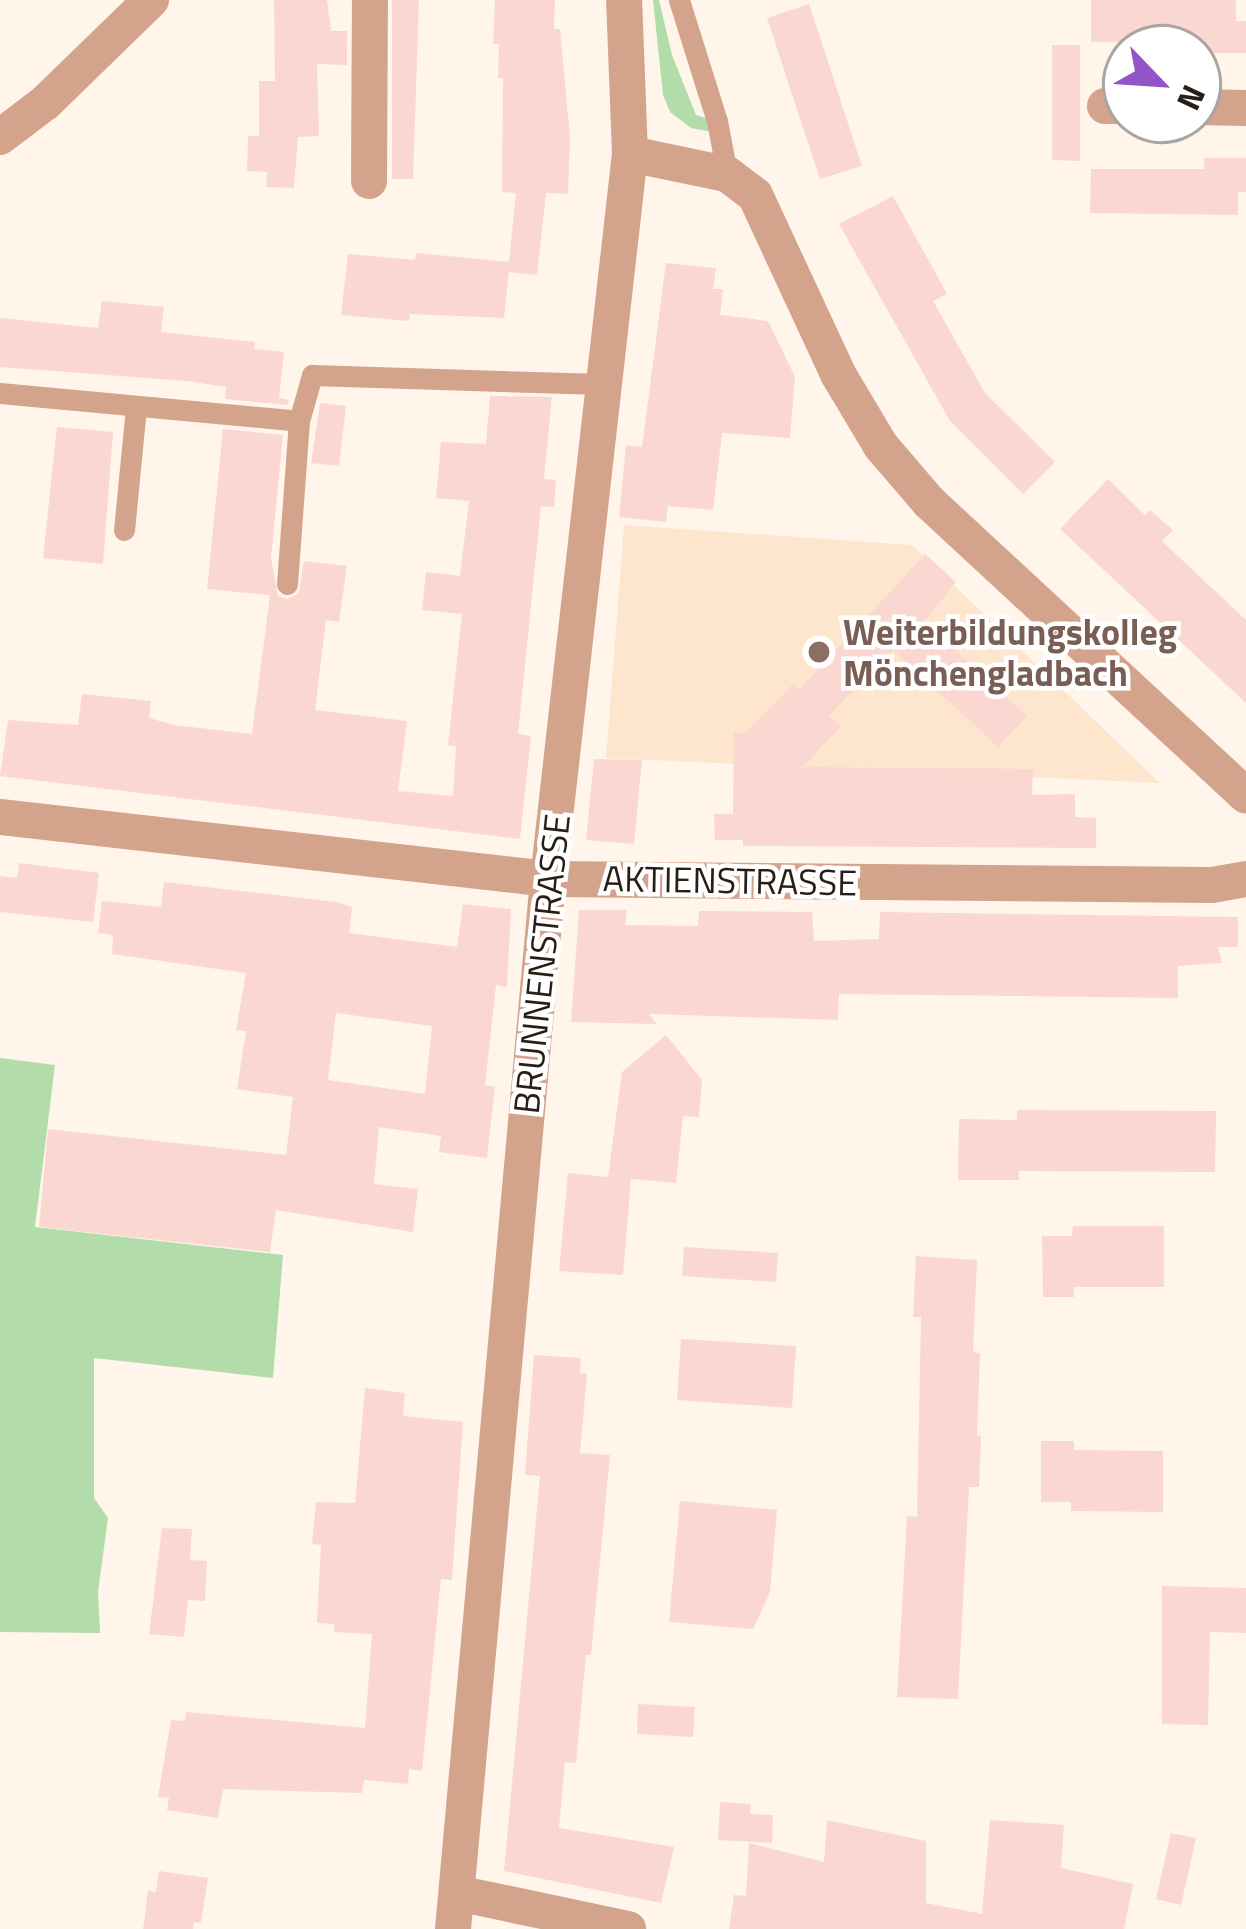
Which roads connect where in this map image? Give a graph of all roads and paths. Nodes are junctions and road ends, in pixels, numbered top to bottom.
1 (151, 0) edge
2 (370, 0) edge
3 (624, 0) edge
4 (679, 2) edge
5 (0, 137) edge
6 (630, 154) junction
7 (727, 174) junction
8 (368, 181) dead end
9 (602, 384) junction
10 (0, 392) edge
11 (136, 407) junction
12 (298, 421) junction
13 (124, 530) dead end
14 (286, 584) dead end
15 (1246, 796) edge
16 (0, 817) edge
17 (548, 879) junction
18 (1246, 879) edge
19 (455, 1911) edge
20 (628, 1929) edge

1 - 5 street
2 - 8 street
3 - 6 street, BRUNNENSTRASSE
4 - 7 lane
6 - 7 street
6 - 9 street, BRUNNENSTRASSE
7 - 15 street
9 - 12 lane
9 - 17 street, BRUNNENSTRASSE
10 - 11 lane
11 - 12 lane
11 - 13 lane
12 - 14 lane
16 - 17 street, AKTIENSTRASSE
17 - 18 street, AKTIENSTRASSE
17 - 19 street, BRUNNENSTRASSE
19 - 20 street

